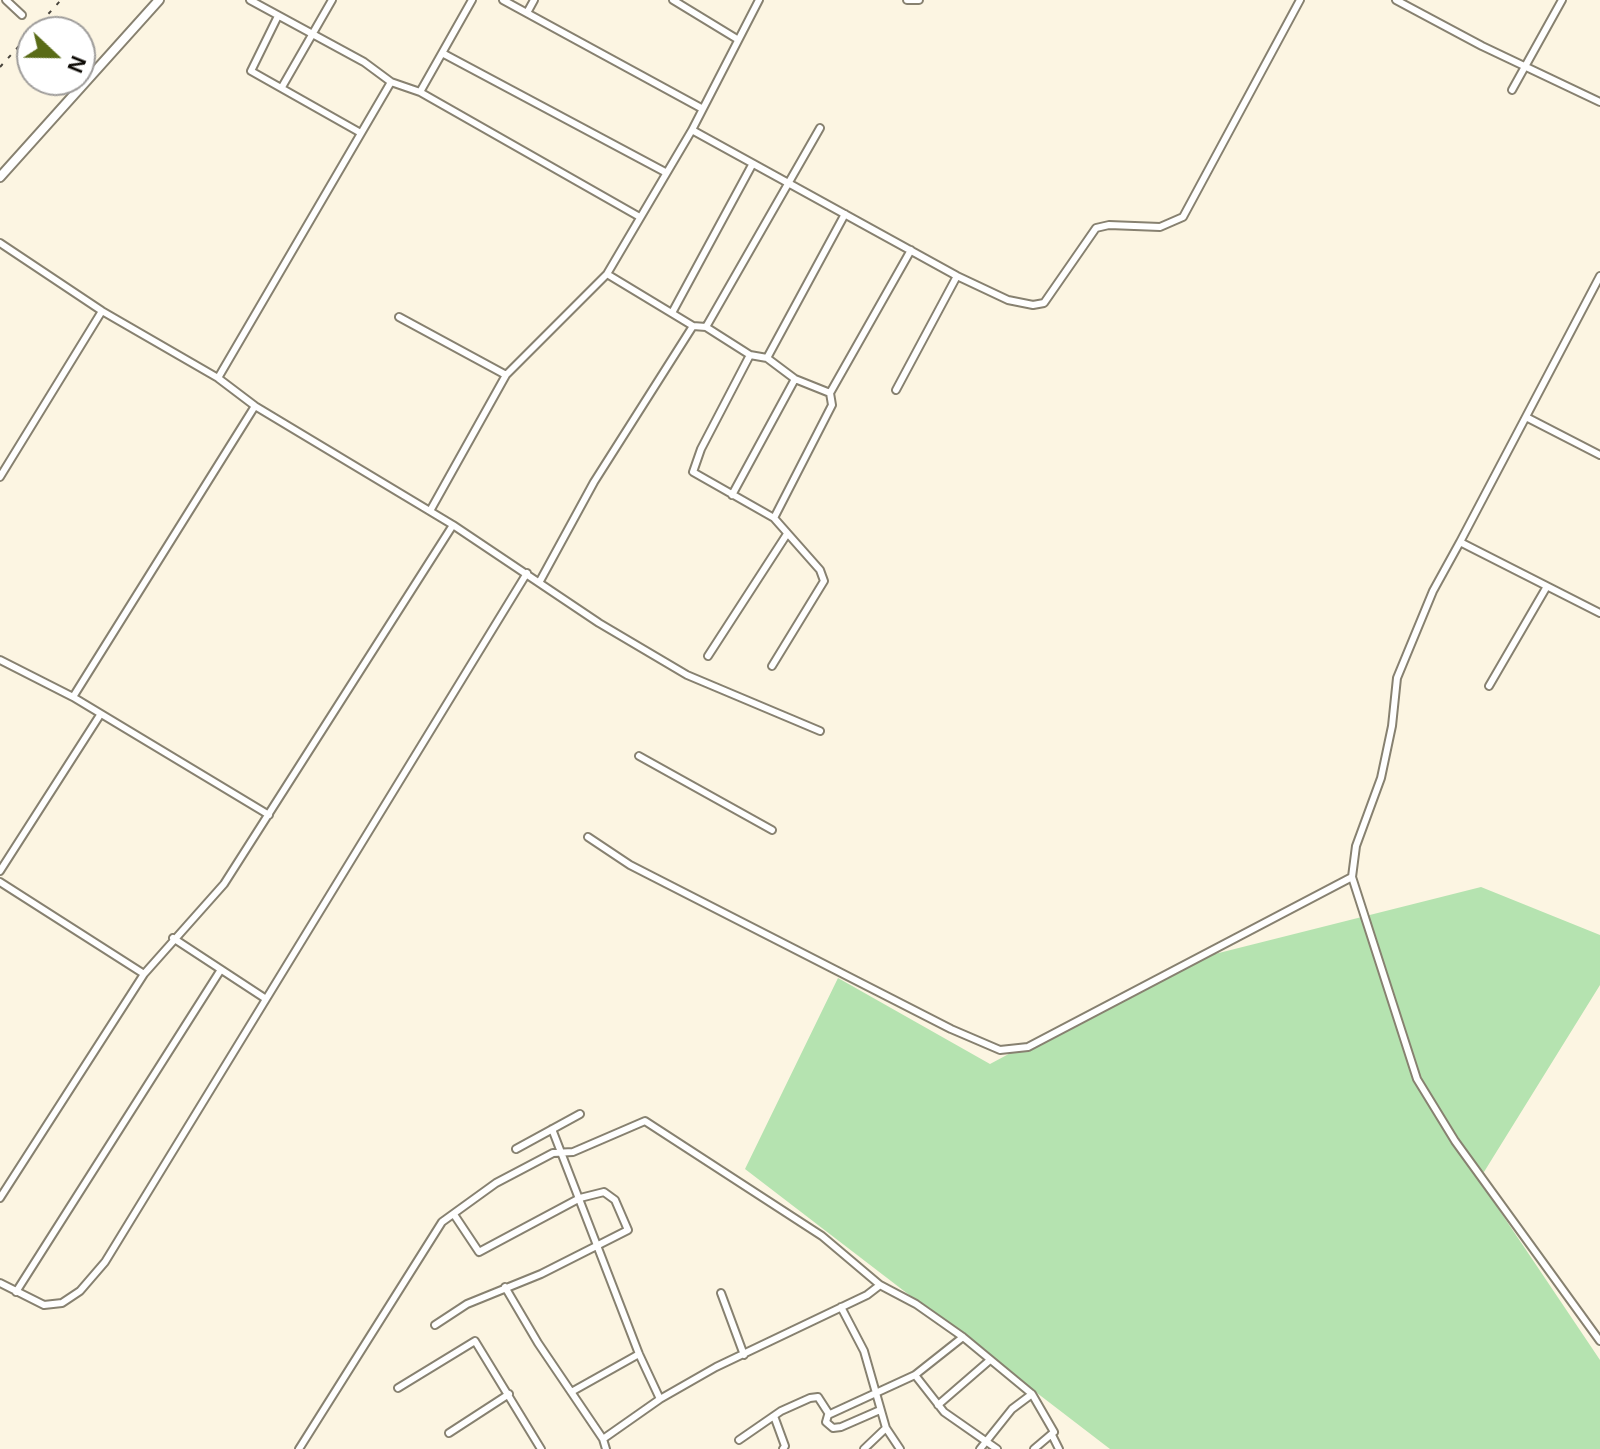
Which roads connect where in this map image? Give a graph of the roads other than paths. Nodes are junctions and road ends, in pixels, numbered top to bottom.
1 (6, 0) edge
2 (159, 0) edge
3 (250, 0) edge
4 (332, 0) edge
5 (472, 0) edge
6 (503, 0) edge
7 (534, 0) edge
8 (673, 0) edge
9 (759, 0) edge
10 (907, 0) edge
11 (919, 0) edge
12 (1300, 0) edge
13 (1396, 0) edge
14 (1417, 0) edge
15 (1562, 0) edge
16 (1412, 8) junction
17 (528, 11) junction
18 (22, 15) dead end
19 (278, 16) junction
20 (313, 33) junction
21 (737, 39) junction
22 (444, 54) junction
23 (1527, 66) junction
24 (391, 82) junction
25 (282, 87) junction
26 (1512, 90) dead end
27 (420, 92) junction
28 (1600, 102) edge
29 (701, 108) junction
30 (820, 128) dead end
31 (692, 130) junction
32 (359, 132) junction
33 (752, 165) junction
34 (665, 172) junction
35 (0, 177) edge
36 (788, 183) junction
37 (845, 214) junction
38 (638, 216) junction
39 (0, 243) edge
40 (911, 250) junction
41 (607, 274) junction
42 (957, 276) junction
43 (1600, 276) edge
44 (102, 311) junction
45 (673, 311) junction
46 (399, 317) dead end
47 (693, 326) junction
48 (706, 327) junction
49 (750, 355) junction
50 (767, 358) junction
51 (506, 375) junction
52 (218, 378) junction
53 (795, 379) junction
54 (896, 390) dead end
55 (830, 393) junction
56 (255, 406) junction
57 (1526, 417) junction
58 (1600, 455) edge
59 (0, 477) edge
60 (732, 495) junction
61 (430, 511) junction
62 (774, 518) junction
63 (453, 525) junction
64 (787, 534) junction
65 (1460, 542) junction
66 (527, 573) junction
67 (540, 581) junction
68 (1546, 588) junction
69 (1600, 613) edge
70 (708, 656) dead end
71 (0, 660) edge
72 (772, 666) dead end
73 (1489, 686) dead end
74 (73, 697) junction
75 (100, 715) junction
76 (820, 731) dead end
77 (639, 756) dead end
78 (269, 815) junction
79 (772, 830) dead end
80 (588, 837) dead end
81 (0, 871) edge
82 (1352, 877) junction
83 (0, 882) edge
84 (173, 938) junction
85 (220, 971) junction
86 (144, 974) junction
87 (266, 999) junction
88 (580, 1114) dead end
89 (552, 1129) junction
90 (516, 1149) dead end
91 (562, 1152) junction
92 (0, 1198) edge
93 (580, 1198) junction
94 (455, 1216) junction
95 (598, 1247) junction
96 (0, 1283) edge
97 (880, 1285) junction
98 (505, 1287) junction
99 (16, 1292) junction
100 (721, 1293) dead end
101 (841, 1307) junction
102 (435, 1325) dead end
103 (963, 1337) junction
104 (1600, 1341) edge
105 (639, 1354) junction
106 (744, 1355) junction
107 (990, 1360) junction
108 (915, 1375) junction
109 (398, 1388) dead end
110 (573, 1391) junction
111 (878, 1393) junction
112 (509, 1394) junction
113 (1032, 1394) junction
114 (660, 1399) junction
115 (938, 1405) junction
116 (880, 1410) junction
117 (829, 1414) junction
118 (774, 1416) junction
119 (886, 1428) junction
120 (449, 1433) dead end
121 (1052, 1435) junction
122 (603, 1439) junction
123 (739, 1440) dead end
124 (986, 1440) junction
125 (299, 1449) edge
126 (541, 1449) edge
127 (606, 1449) edge
128 (783, 1449) edge
129 (864, 1449) edge
130 (900, 1449) edge
131 (980, 1449) edge
132 (997, 1449) edge
133 (1034, 1449) edge
134 (1059, 1449) edge

1 - 18 street
2 - 35 street
3 - 19 street
4 - 20 street
5 - 22 street
6 - 17 street
7 - 17 street
8 - 21 street
9 - 21 street
10 - 11 street
12 - 42 street
13 - 16 street
14 - 16 street
15 - 23 street
16 - 23 street
17 - 29 street
19 - 20 street
19 - 25 street
20 - 24 street
20 - 25 street
21 - 29 street
22 - 27 street
22 - 34 street
23 - 26 street
23 - 28 street
24 - 27 street
24 - 32 street
25 - 32 street
27 - 38 street
29 - 31 street
30 - 36 street
31 - 33 street
31 - 34 street
32 - 52 street
33 - 36 street
33 - 45 street
34 - 38 street
36 - 37 street
36 - 48 street
37 - 40 street
37 - 50 street
38 - 41 street
39 - 44 street
40 - 42 street
40 - 55 street
41 - 45 street
41 - 51 street
42 - 54 street
43 - 57 street
44 - 52 street
44 - 59 street
45 - 47 street
46 - 51 street
47 - 48 street
47 - 67 street
48 - 49 street
49 - 50 street
49 - 60 street
50 - 53 street
51 - 61 street
52 - 56 street
53 - 55 street
53 - 60 street
55 - 62 street
56 - 61 street
56 - 74 street
57 - 58 street
57 - 65 street
60 - 62 street
61 - 63 street
62 - 64 street
63 - 66 street
63 - 78 street
64 - 70 street
64 - 72 street
65 - 68 street
65 - 82 street
66 - 67 street
66 - 87 street
67 - 76 street
68 - 69 street
68 - 73 street
71 - 74 street
74 - 75 street
75 - 78 street
75 - 81 street
77 - 79 street
78 - 84 street
80 - 82 street
82 - 104 street
83 - 86 street
84 - 85 street
84 - 86 street
85 - 87 street
85 - 99 street
86 - 92 street
87 - 99 street
88 - 89 street
89 - 90 street
89 - 91 street
91 - 93 street
91 - 94 street
91 - 97 street
93 - 94 street
93 - 95 street
93 - 95 street
94 - 125 street
95 - 98 street
95 - 105 street
96 - 99 street
97 - 101 street
97 - 103 street
98 - 102 street
98 - 110 street
100 - 106 street
101 - 106 street
101 - 111 street
103 - 107 street
103 - 108 street
105 - 110 street
105 - 114 street
106 - 114 street
107 - 113 street
107 - 115 street
108 - 111 street
108 - 115 street
109 - 112 street
110 - 122 street
111 - 116 street
111 - 117 street
112 - 120 street
112 - 126 street
113 - 121 street
113 - 124 street
114 - 122 street
115 - 124 street
116 - 117 street
116 - 119 street
117 - 118 street
118 - 123 street
118 - 128 street
119 - 129 street
119 - 130 street
121 - 133 street
121 - 134 street
122 - 127 street
124 - 131 street
124 - 132 street

